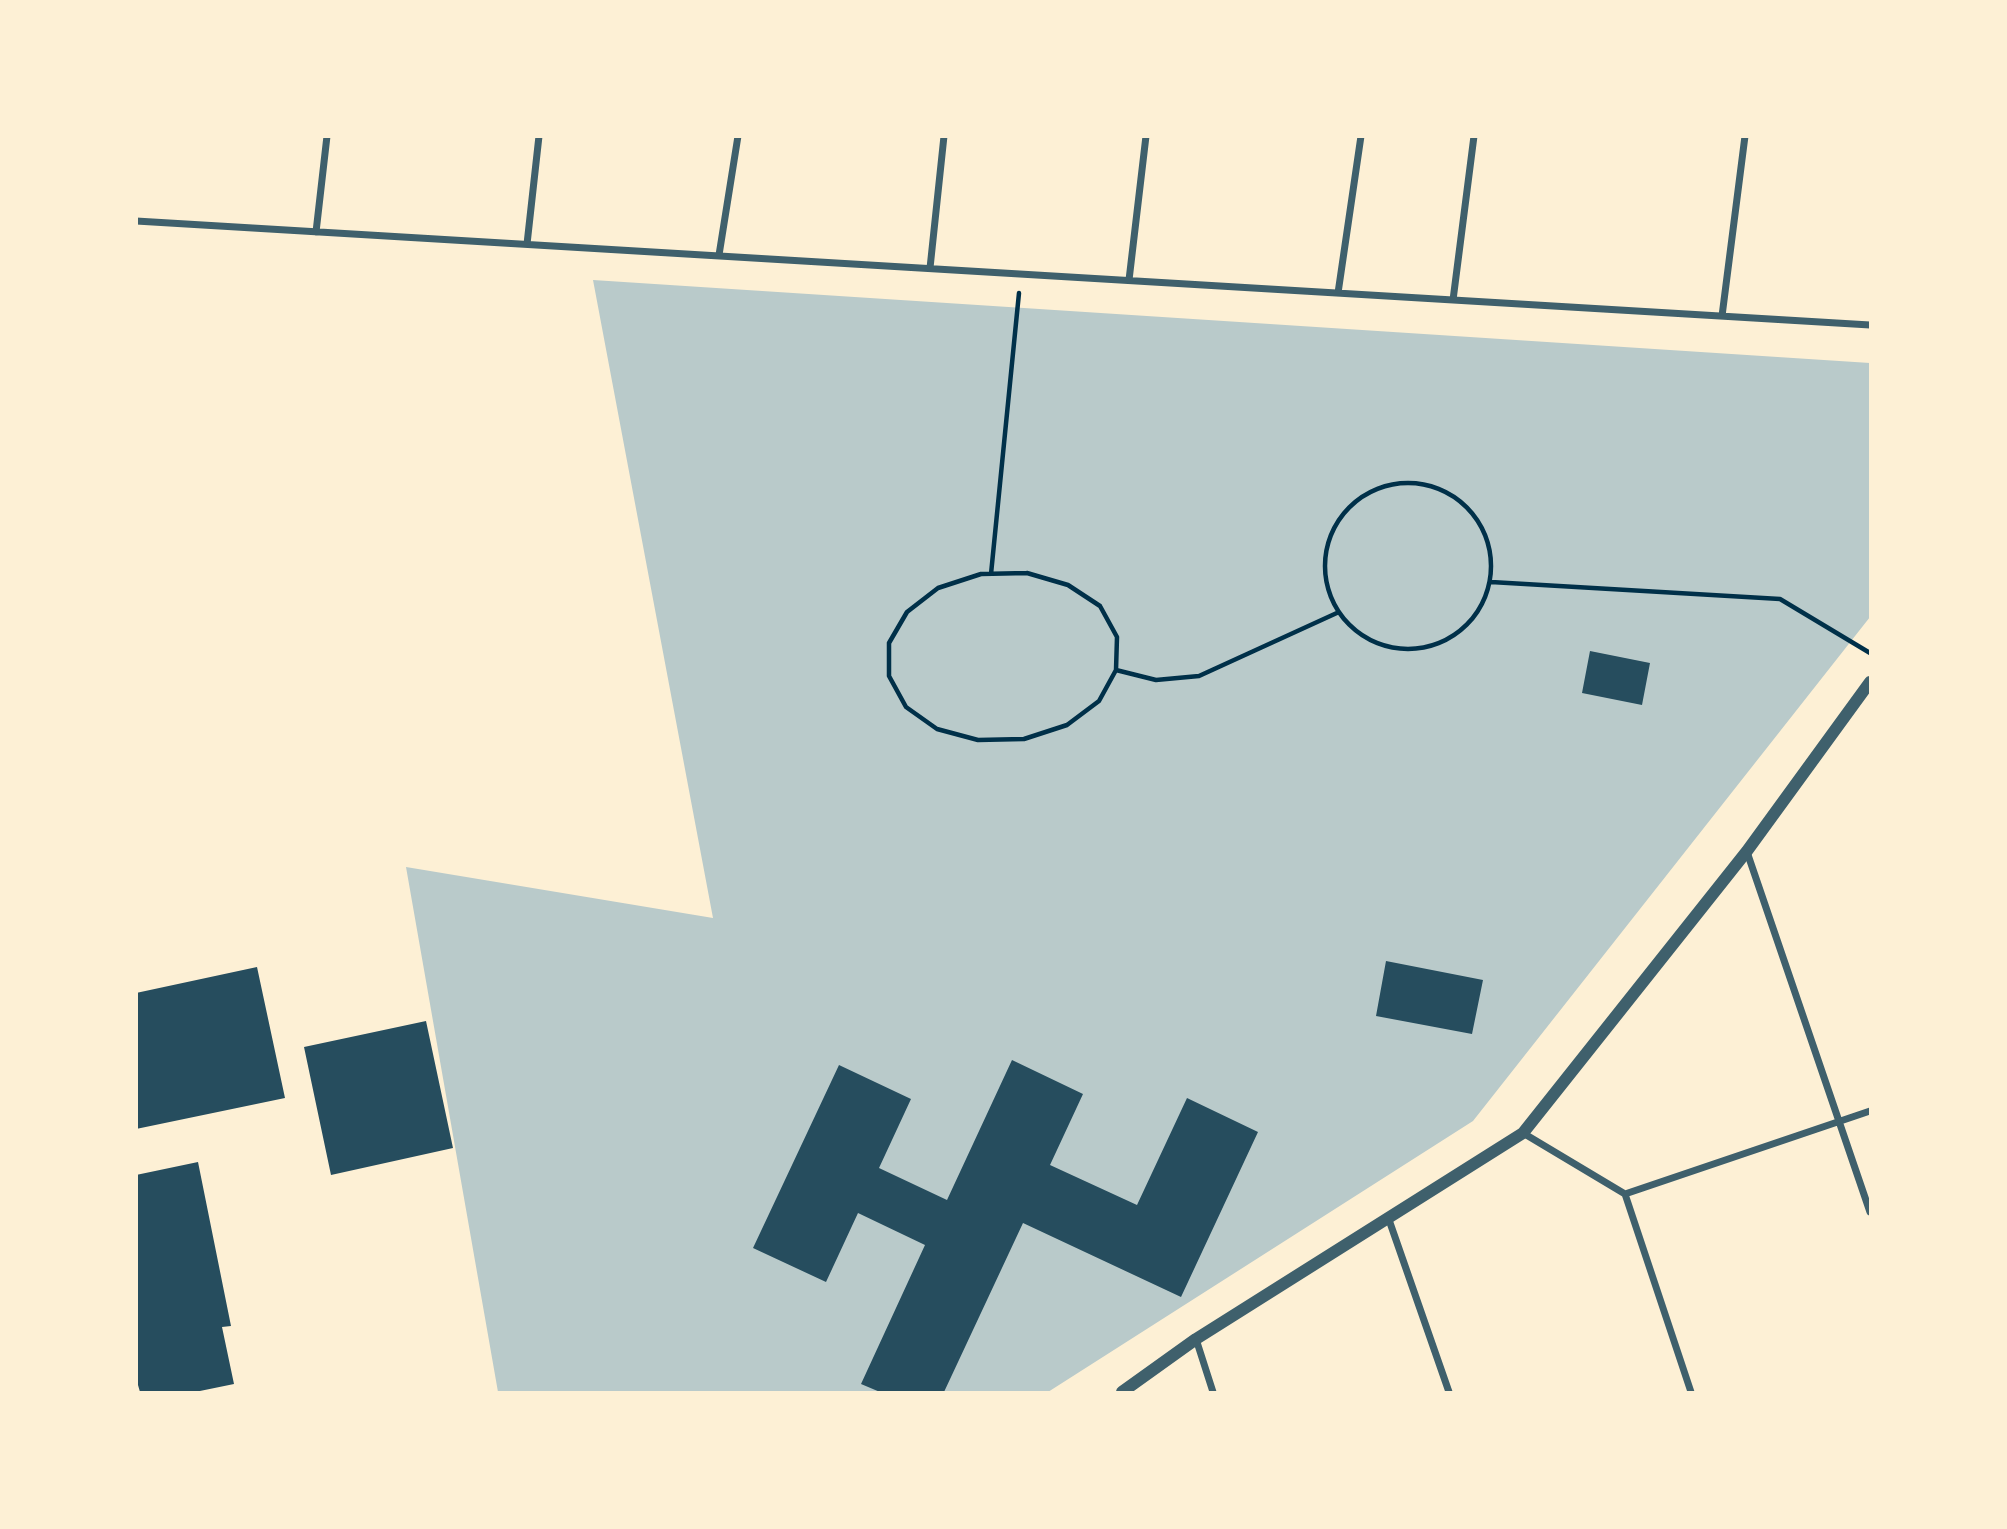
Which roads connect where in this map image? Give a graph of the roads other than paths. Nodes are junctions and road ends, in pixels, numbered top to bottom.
1 (327, 136) edge
2 (539, 136) edge
3 (738, 136) edge
4 (944, 136) edge
5 (1146, 136) edge
6 (1361, 136) edge
7 (1474, 136) edge
8 (1745, 136) edge
9 (136, 221) edge
10 (316, 232) junction
11 (527, 244) junction
12 (719, 255) junction
13 (930, 268) junction
14 (1129, 280) junction
15 (1338, 293) junction
16 (1453, 300) junction
17 (1722, 316) junction
18 (1871, 325) edge
19 (1871, 682) edge
20 (1747, 851) junction
21 (1871, 1111) edge
22 (1840, 1121) junction
23 (1523, 1133) junction
24 (1625, 1194) junction
25 (1871, 1212) edge
26 (1388, 1217) junction
27 (1196, 1339) junction
28 (1122, 1392) edge
29 (1213, 1392) edge
30 (1448, 1392) edge
31 (1691, 1392) edge

1 - 10 street
2 - 11 street
3 - 12 street
4 - 13 street
5 - 14 street
6 - 15 street
7 - 16 street
8 - 17 street
9 - 10 street
10 - 11 street
11 - 12 street
12 - 13 street
13 - 14 street
14 - 15 street
15 - 16 street
16 - 17 street
17 - 18 street
19 - 20 street
20 - 22 street
20 - 23 street
21 - 22 street
22 - 24 street
22 - 25 street
23 - 24 street
23 - 26 street
24 - 31 street
26 - 27 street
26 - 30 street
27 - 28 street
27 - 29 street

